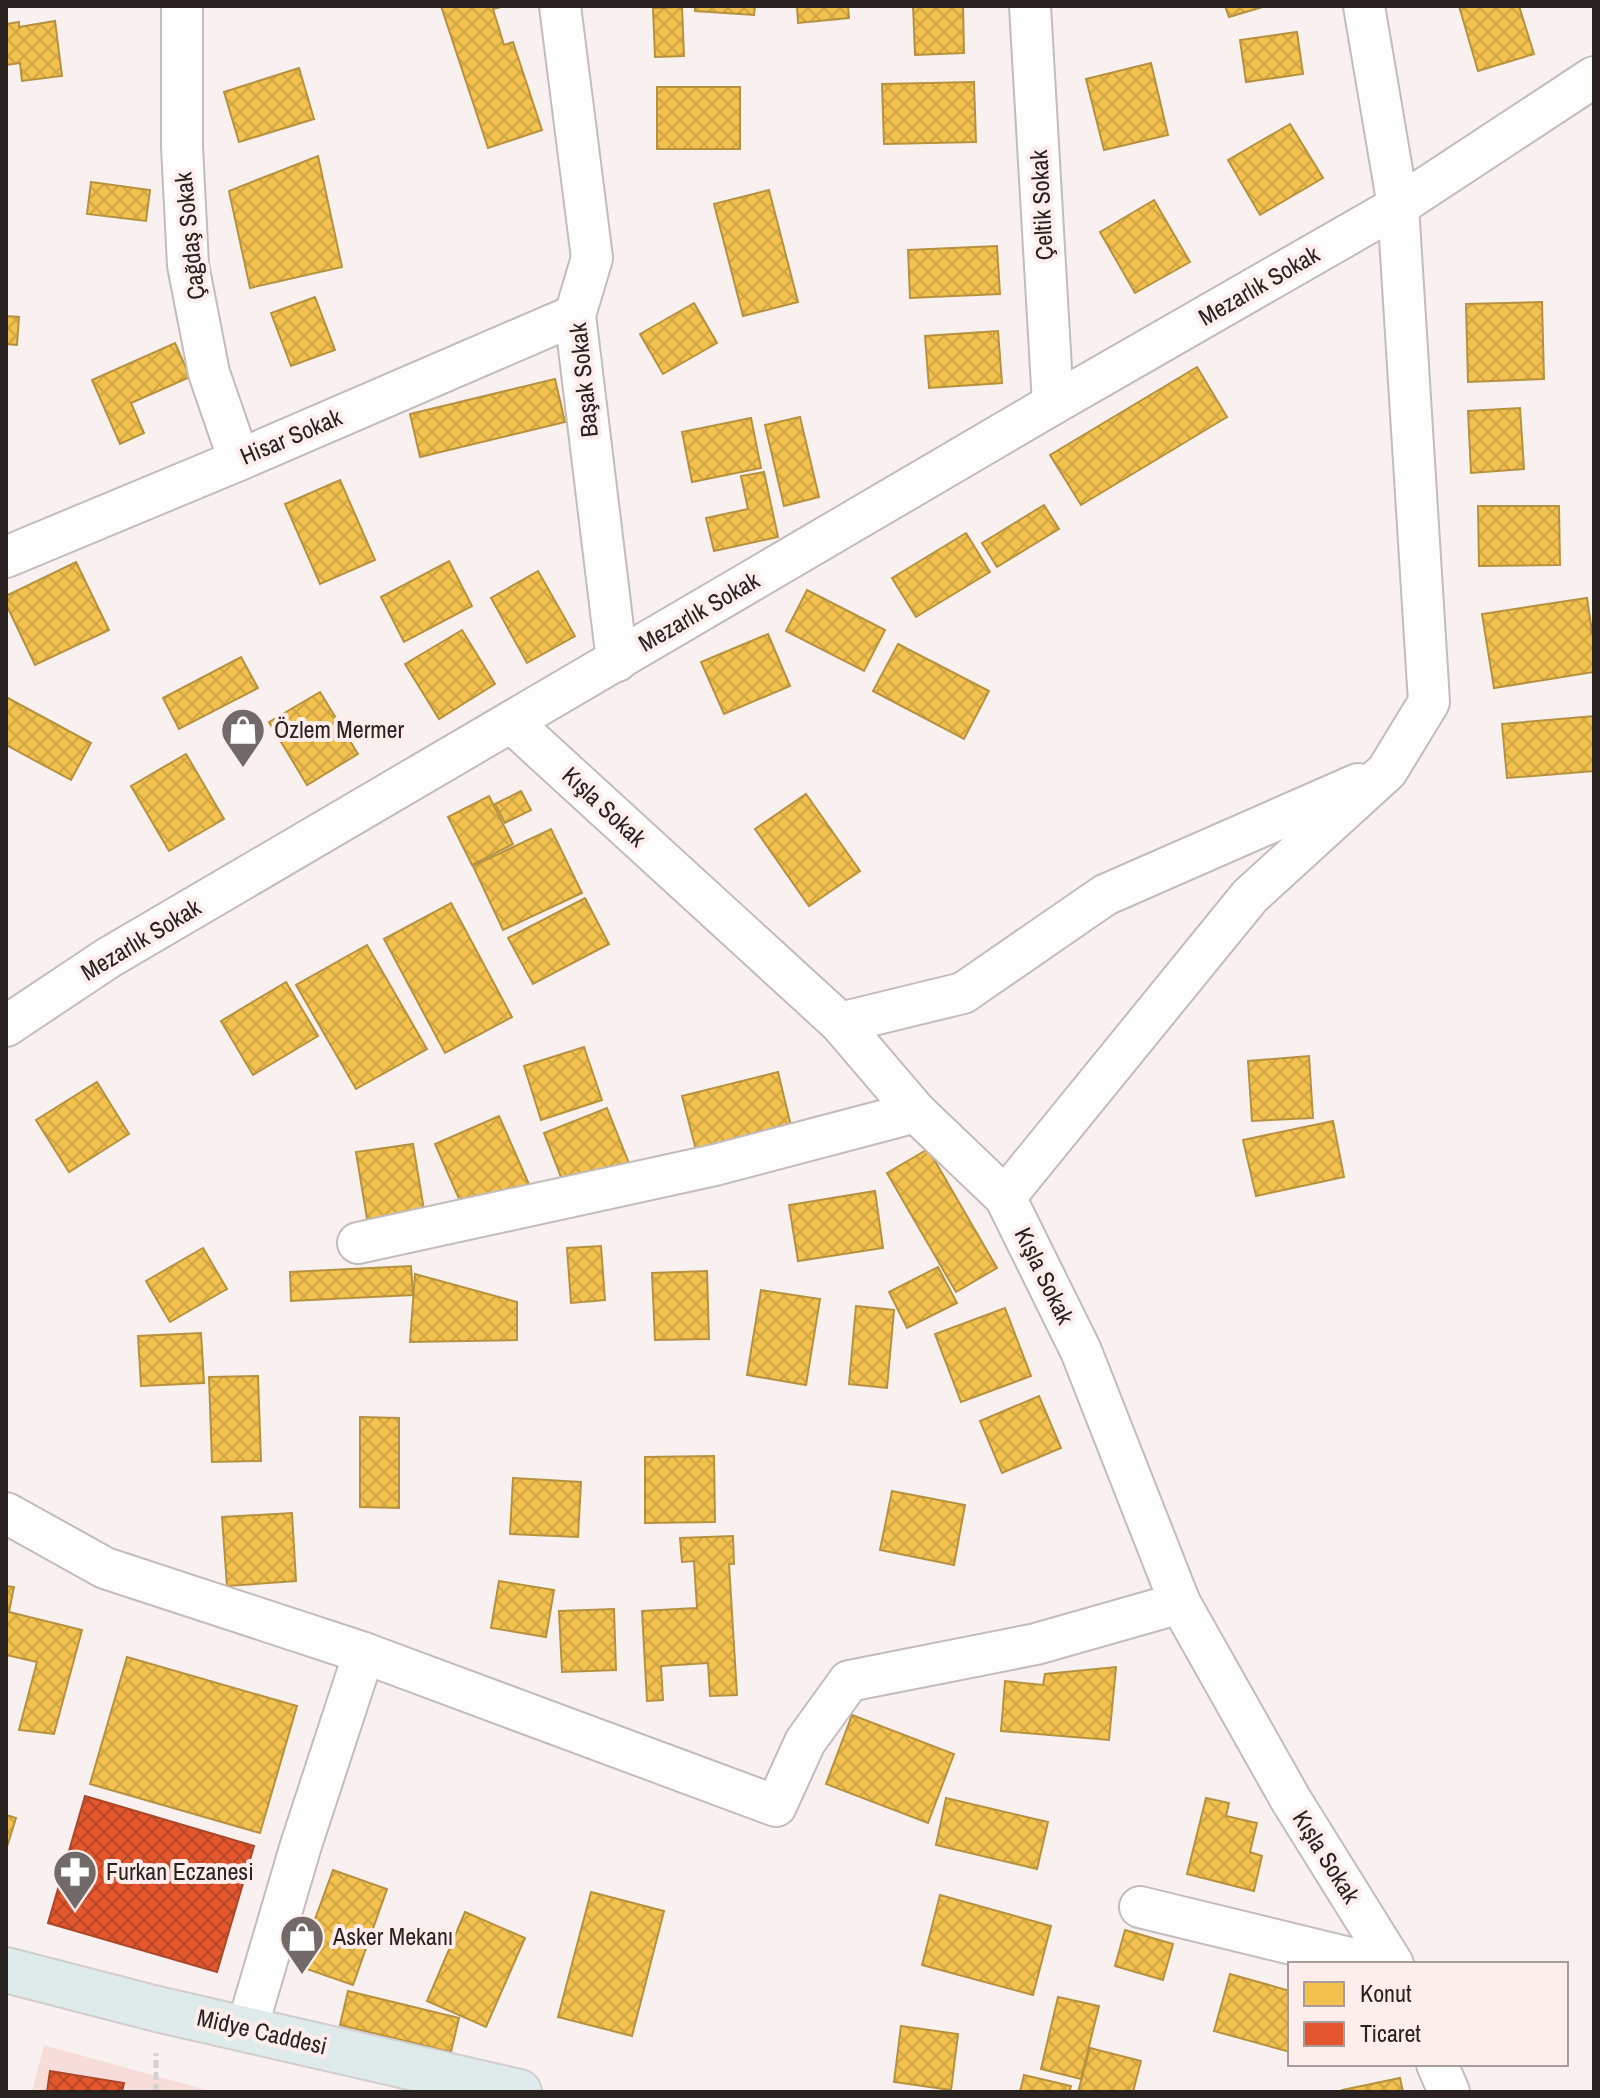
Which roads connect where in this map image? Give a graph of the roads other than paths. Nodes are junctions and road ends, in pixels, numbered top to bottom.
1 (182, 6) edge
2 (560, 6) edge
3 (1030, 6) edge
4 (1364, 6) edge
5 (1594, 77) edge
6 (1398, 206) junction
7 (575, 315) junction
8 (1053, 404) junction
9 (239, 460) junction
10 (6, 557) edge
11 (617, 661) junction
12 (511, 722) junction
13 (1387, 771) junction
14 (7, 1023) edge
15 (840, 1023) junction
16 (916, 1112) junction
17 (1005, 1197) junction
18 (358, 1243) dead end
19 (6, 1513) edge
20 (1180, 1603) junction
21 (364, 1653) junction
22 (1140, 1907) dead end
23 (1366, 1962) edge
24 (1392, 1962) edge
25 (6, 1970) edge
26 (247, 2028) junction
27 (1438, 2066) edge
28 (519, 2092) edge
29 (1449, 2092) edge

1 - 9 street, Çağdaş Sokak
2 - 7 street, Başak Sokak
3 - 8 street, Çeltik Sokak
4 - 6 street
5 - 6 street, Mezarlık Sokak
6 - 8 street, Mezarlık Sokak
6 - 13 street
7 - 9 street, Hisar Sokak
7 - 11 street, Başak Sokak
8 - 11 street, Mezarlık Sokak
9 - 10 street, Hisar Sokak
11 - 12 street, Mezarlık Sokak
12 - 14 street, Mezarlık Sokak
12 - 15 street, Kışla Sokak
13 - 15 street
13 - 17 street
15 - 16 street, Kışla Sokak
16 - 17 street, Kışla Sokak
16 - 18 street
17 - 20 street, Kışla Sokak
19 - 21 street
20 - 21 street
20 - 24 street, Kışla Sokak
21 - 26 street
22 - 23 street
25 - 26 main road, Midye Caddesi
26 - 28 main road, Midye Caddesi
27 - 29 street

